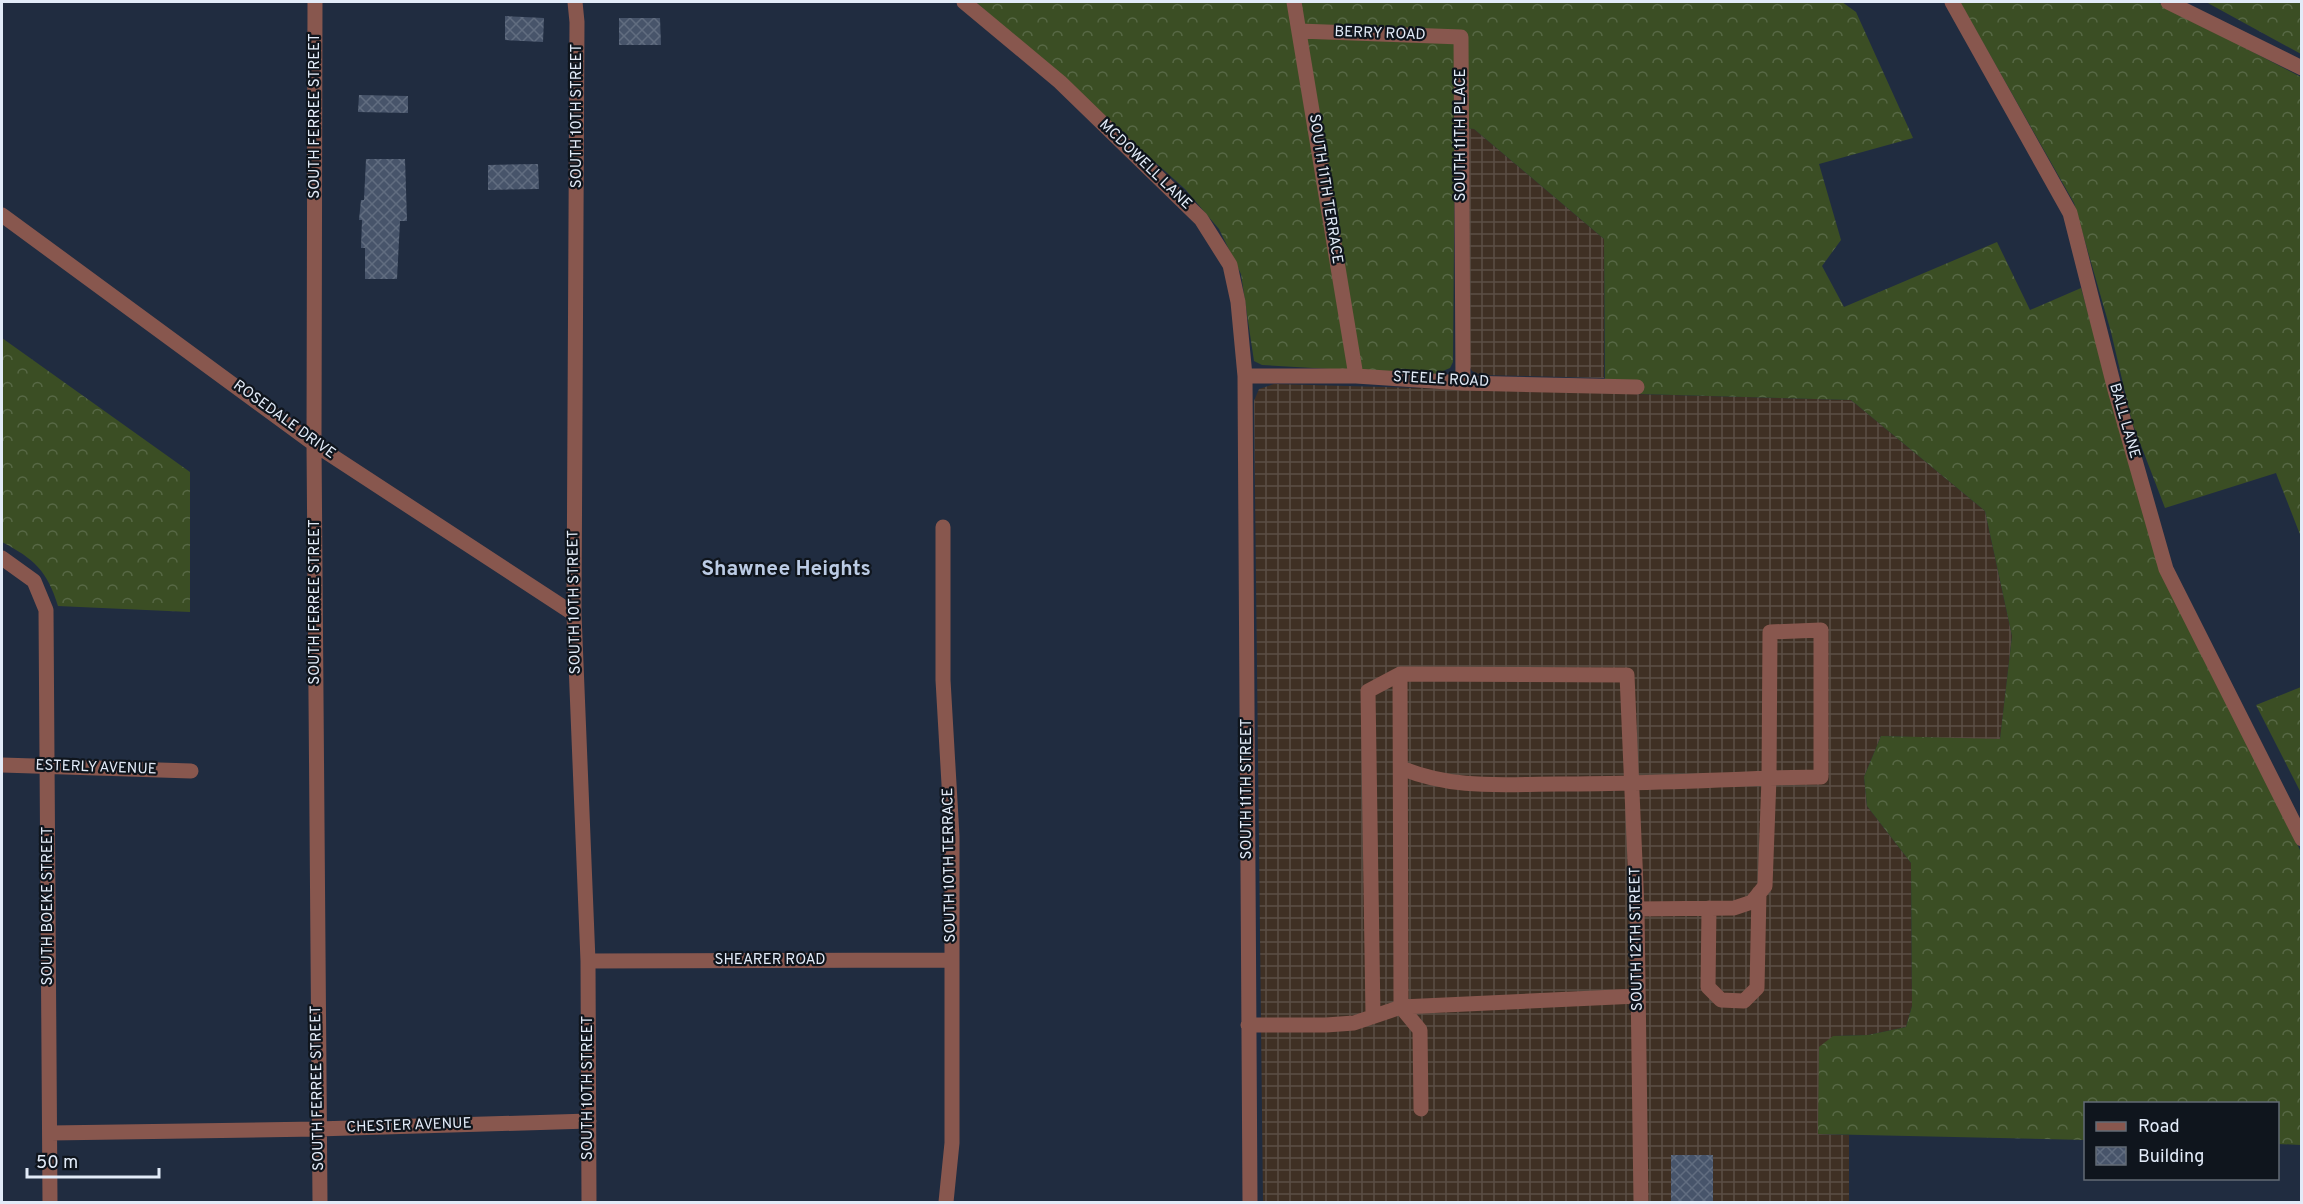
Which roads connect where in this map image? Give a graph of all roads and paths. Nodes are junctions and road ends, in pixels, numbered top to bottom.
1 (315, 2) edge
2 (575, 2) edge
3 (964, 2) edge
4 (1294, 2) edge
5 (1952, 2) edge
6 (2168, 2) edge
7 (1299, 31) junction
8 (1461, 37) joint
9 (2301, 68) edge
10 (2, 215) edge
11 (1245, 376) junction
12 (1356, 376) junction
13 (1462, 383) junction
14 (1637, 387) dead end
15 (315, 444) junction
16 (943, 526) dead end
17 (2, 558) edge
18 (574, 614) junction
19 (1400, 674) junction
20 (2, 765) edge
21 (47, 766) junction
22 (1401, 768) junction
23 (190, 771) dead end
24 (1769, 778) junction
25 (1632, 783) junction
26 (2301, 839) edge
27 (1759, 893) junction
28 (1709, 908) junction
29 (1637, 909) junction
30 (952, 960) junction
31 (588, 961) junction
32 (1638, 996) junction
33 (1401, 1007) junction
34 (1373, 1016) junction
35 (1248, 1026) junction
36 (1421, 1109) dead end
37 (589, 1121) junction
38 (317, 1129) junction
39 (50, 1133) junction
40 (50, 1203) edge
41 (320, 1203) edge
42 (589, 1203) edge
43 (946, 1203) edge
44 (1250, 1203) edge
45 (1641, 1203) edge

1 - 15 street, SOUTH FERREE STREET
2 - 18 street, SOUTH 10TH STREET
3 - 11 street, MCDOWELL LANE
4 - 7 street, SOUTH 11TH TERRACE
5 - 26 street, BALL LANE
6 - 9 street
7 - 8 street, BERRY ROAD
7 - 12 street, SOUTH 11TH TERRACE
8 - 13 street, SOUTH 11TH PLACE
10 - 15 street, ROSEDALE DRIVE
11 - 12 street, STEELE ROAD
11 - 35 street, SOUTH 11TH STREET
12 - 13 street, STEELE ROAD
13 - 14 street, STEELE ROAD
15 - 18 street, ROSEDALE DRIVE
15 - 38 street, SOUTH FERREE STREET
16 - 30 street, SOUTH 10TH TERRACE
17 - 21 street, SOUTH BOEKE STREET
18 - 31 street, SOUTH 10TH STREET
19 - 22 street
19 - 25 street, SOUTH 12TH STREET
19 - 34 street
20 - 21 street, ESTERLY AVENUE
21 - 23 street, ESTERLY AVENUE
21 - 39 street, SOUTH BOEKE STREET
22 - 25 street
22 - 33 street
24 - 24 street
24 - 25 street
24 - 27 street
25 - 29 street, SOUTH 12TH STREET
27 - 28 street
27 - 28 street
28 - 29 street
29 - 32 street, SOUTH 12TH STREET
30 - 31 street, SHEARER ROAD
30 - 43 street, SOUTH 10TH TERRACE
31 - 37 street, SOUTH 10TH STREET
32 - 33 street
32 - 45 street, SOUTH 12TH STREET
33 - 34 street
33 - 36 street
34 - 35 street
35 - 44 street, SOUTH 11TH STREET
37 - 38 street, CHESTER AVENUE
37 - 42 street, SOUTH 10TH STREET
38 - 39 street, CHESTER AVENUE
38 - 41 street, SOUTH FERREE STREET
39 - 40 street, SOUTH BOEKE STREET

